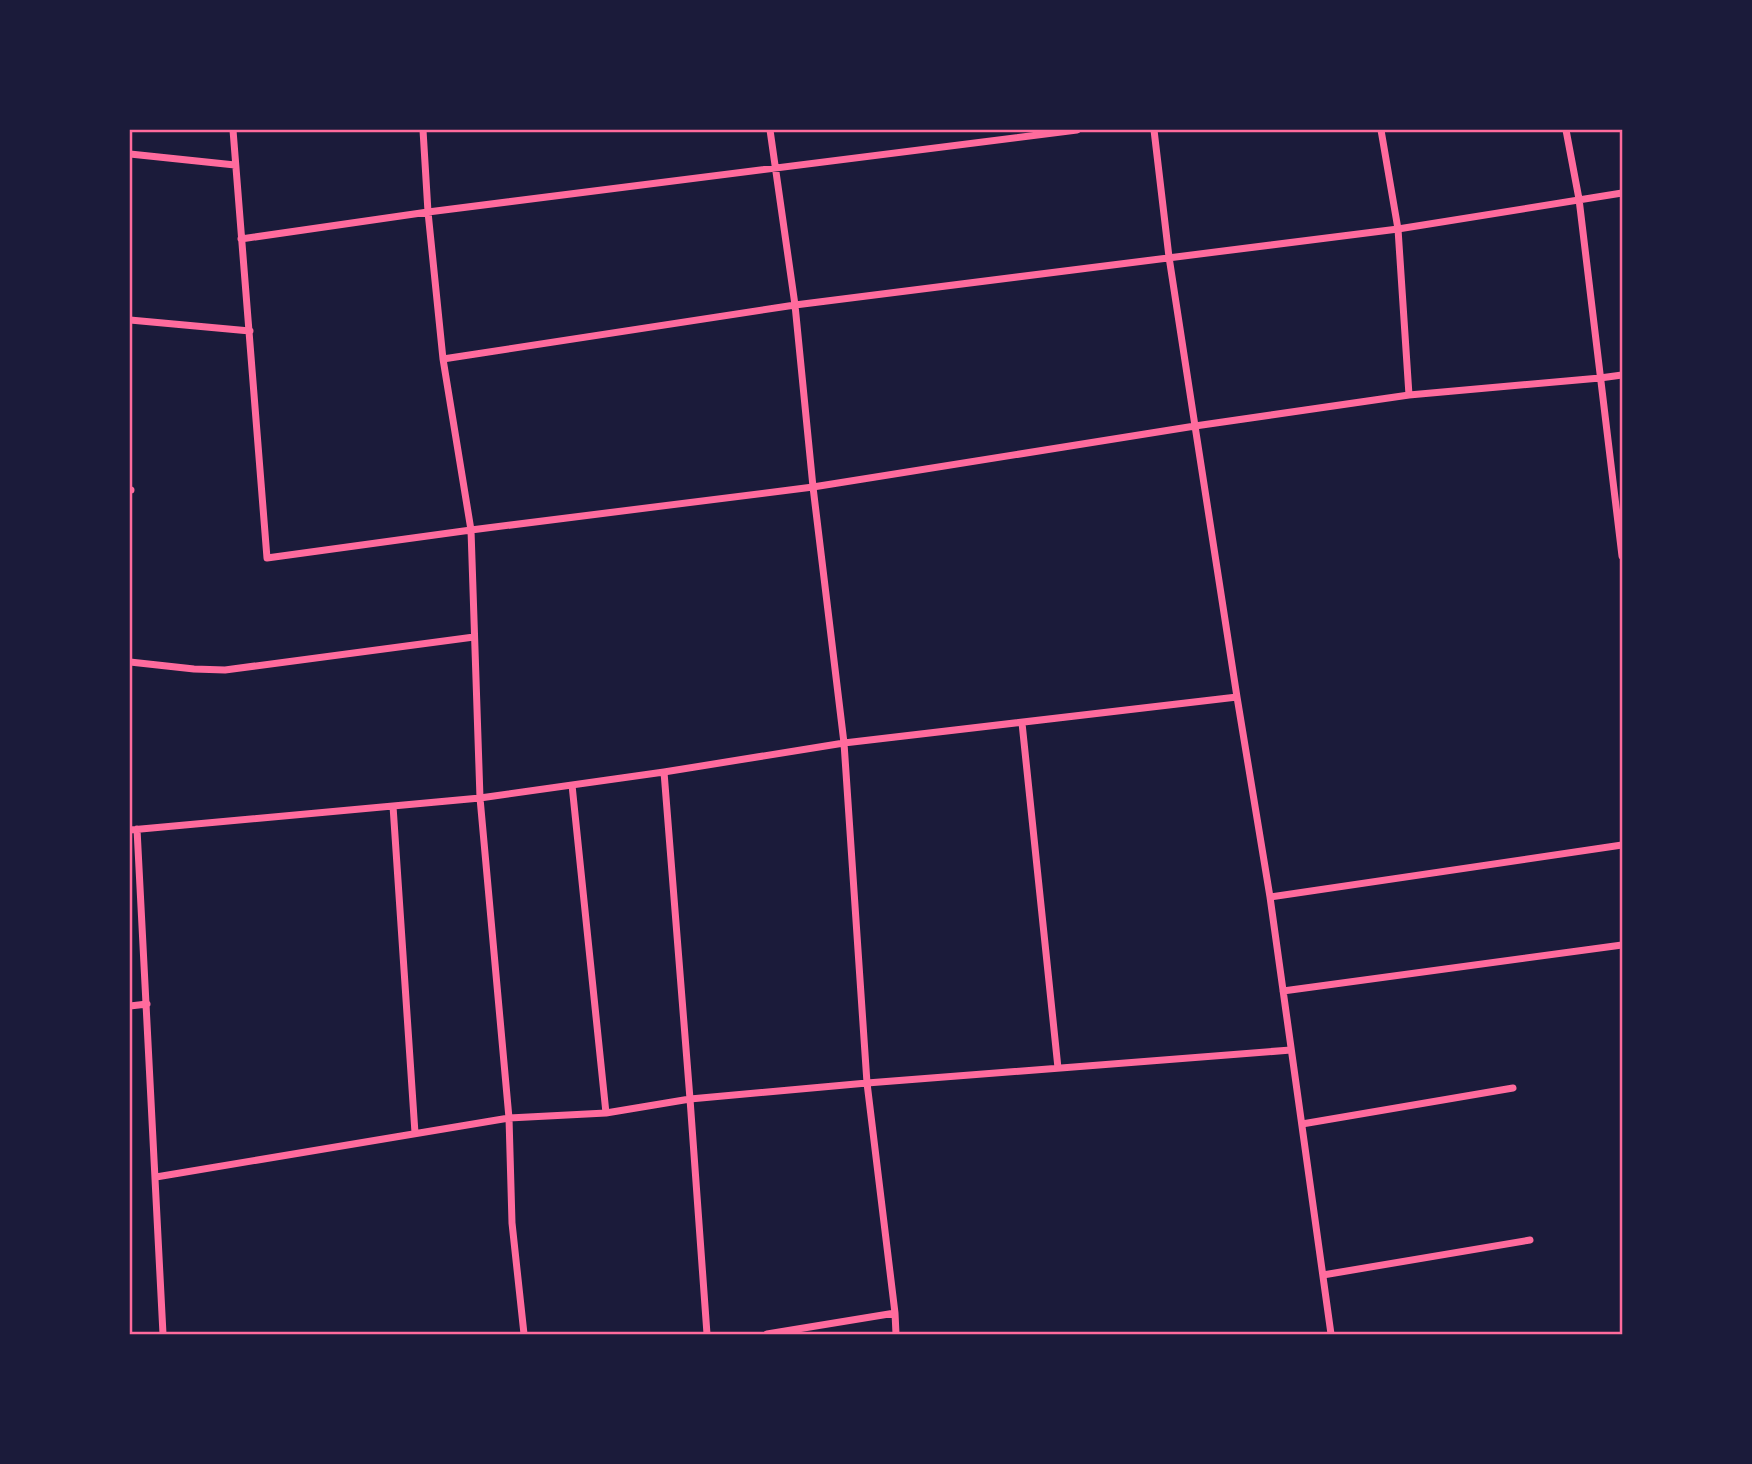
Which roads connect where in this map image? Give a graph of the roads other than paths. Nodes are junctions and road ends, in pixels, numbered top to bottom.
1 (233, 130) edge
2 (423, 130) edge
3 (770, 130) edge
4 (1077, 130) edge
5 (1154, 130) edge
6 (1381, 130) edge
7 (1566, 130) edge
8 (130, 155) edge
9 (235, 165) junction
10 (775, 168) junction
11 (1622, 193) edge
12 (1579, 199) junction
13 (428, 212) junction
14 (1398, 229) junction
15 (241, 239) junction
16 (1169, 257) junction
17 (795, 305) junction
18 (130, 320) edge
19 (250, 331) junction
20 (443, 359) junction
21 (1622, 374) edge
22 (1600, 378) junction
23 (1409, 395) junction
24 (1195, 426) junction
25 (813, 487) junction
26 (471, 530) junction
27 (1622, 556) edge
28 (474, 637) junction
29 (130, 662) edge
30 (1237, 697) junction
31 (1022, 723) junction
32 (844, 743) junction
33 (664, 772) junction
34 (572, 785) junction
35 (480, 799) junction
36 (393, 806) junction
37 (133, 830) edge
38 (1622, 845) edge
39 (1270, 897) junction
40 (1622, 945) edge
41 (1283, 991) junction
42 (146, 1004) junction
43 (130, 1006) edge
44 (1291, 1050) junction
45 (1058, 1068) junction
46 (867, 1083) junction
47 (1513, 1088) dead end
48 (690, 1099) junction
49 (606, 1113) junction
50 (509, 1118) junction
51 (1302, 1124) junction
52 (415, 1133) junction
53 (156, 1177) junction
54 (1530, 1240) dead end
55 (1322, 1275) junction
56 (895, 1313) junction
57 (163, 1335) edge
58 (524, 1335) edge
59 (707, 1335) edge
60 (768, 1335) edge
61 (896, 1335) edge
62 (1331, 1335) edge

1 - 9 street
2 - 13 street
3 - 10 street
4 - 10 street
5 - 16 street
6 - 14 street
7 - 12 street
8 - 9 street
9 - 15 street
10 - 13 street
10 - 17 street
11 - 12 street
12 - 14 street
12 - 22 street
13 - 15 street
13 - 20 street
14 - 16 street
14 - 23 street
15 - 19 street
16 - 17 street
16 - 24 street
17 - 20 street
17 - 25 street
18 - 19 street
19 - 26 street
20 - 26 street
21 - 22 street
22 - 23 street
22 - 27 street
23 - 24 street
24 - 25 street
24 - 30 street
25 - 26 street
25 - 32 street
26 - 28 street
28 - 29 street
28 - 35 street
30 - 31 street
30 - 39 street
31 - 32 street
31 - 45 street
32 - 33 street
32 - 46 street
33 - 34 street
33 - 48 street
34 - 35 street
34 - 49 street
35 - 36 street
35 - 50 street
36 - 37 street
36 - 52 street
37 - 42 street
38 - 39 street
39 - 41 street
40 - 41 street
41 - 44 street
42 - 43 street
42 - 53 street
44 - 45 street
44 - 51 street
45 - 46 street
46 - 48 street
46 - 56 street
47 - 51 street
48 - 49 street
48 - 59 street
49 - 50 street
50 - 52 street
50 - 58 street
51 - 55 street
52 - 53 street
53 - 57 street
54 - 55 street
55 - 62 street
56 - 60 street
56 - 61 street

